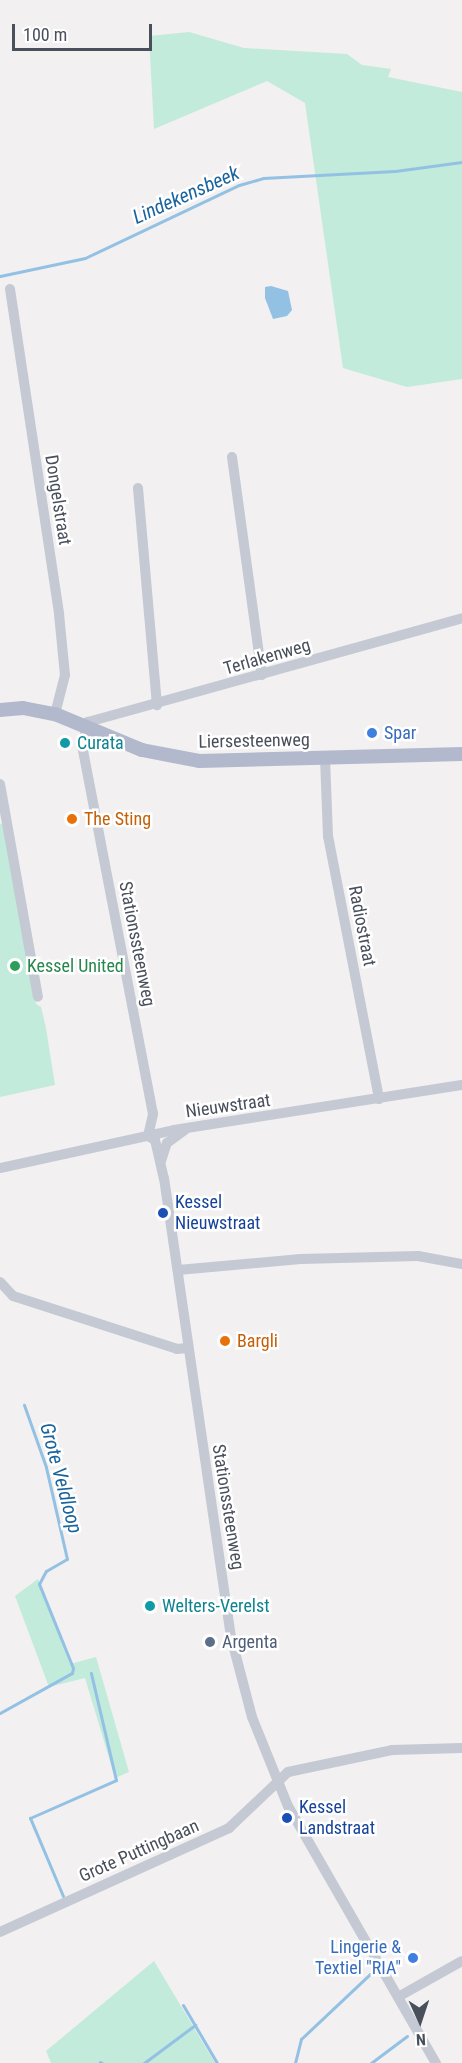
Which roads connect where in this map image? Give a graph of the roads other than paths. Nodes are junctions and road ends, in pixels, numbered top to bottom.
1 (10, 289) dead end
2 (232, 458) dead end
3 (138, 488) dead end
4 (462, 618) edge
5 (262, 675) junction
6 (157, 705) junction
7 (0, 710) edge
8 (55, 714) junction
9 (85, 728) junction
10 (462, 754) edge
11 (325, 758) junction
12 (0, 784) edge
13 (38, 997) dead end
14 (462, 1085) edge
15 (379, 1099) junction
16 (188, 1129) junction
17 (148, 1136) junction
18 (160, 1162) junction
19 (0, 1168) edge
20 (462, 1264) edge
21 (178, 1270) junction
22 (0, 1282) edge
23 (188, 1348) junction
24 (462, 1748) edge
25 (277, 1780) junction
26 (0, 1932) edge
27 (462, 1961) edge
28 (398, 1997) junction
29 (436, 2063) edge

1 - 8 street, Dongelstraat
2 - 5 street
3 - 6 street
4 - 5 street, Terlakenweg
5 - 6 street, Terlakenweg
6 - 9 street, Terlakenweg
7 - 8 main road, Liersesteenweg
8 - 9 main road, Liersesteenweg
9 - 11 main road, Liersesteenweg
9 - 17 street, Stationssteenweg
10 - 11 main road, Liersesteenweg
11 - 15 street, Radiostraat
12 - 13 street
14 - 15 street, Nieuwstraat
15 - 16 street, Nieuwstraat
16 - 17 street, Nieuwstraat
16 - 18 street
17 - 18 street, Stationssteenweg
17 - 19 street, Nieuwstraat
18 - 21 street, Stationssteenweg
20 - 21 street
21 - 23 street, Stationssteenweg
22 - 23 street
23 - 25 street, Stationssteenweg
24 - 25 street
25 - 26 street, Grote Puttingbaan
25 - 28 street, Stationssteenweg
27 - 28 street
28 - 29 street, Stationssteenweg

